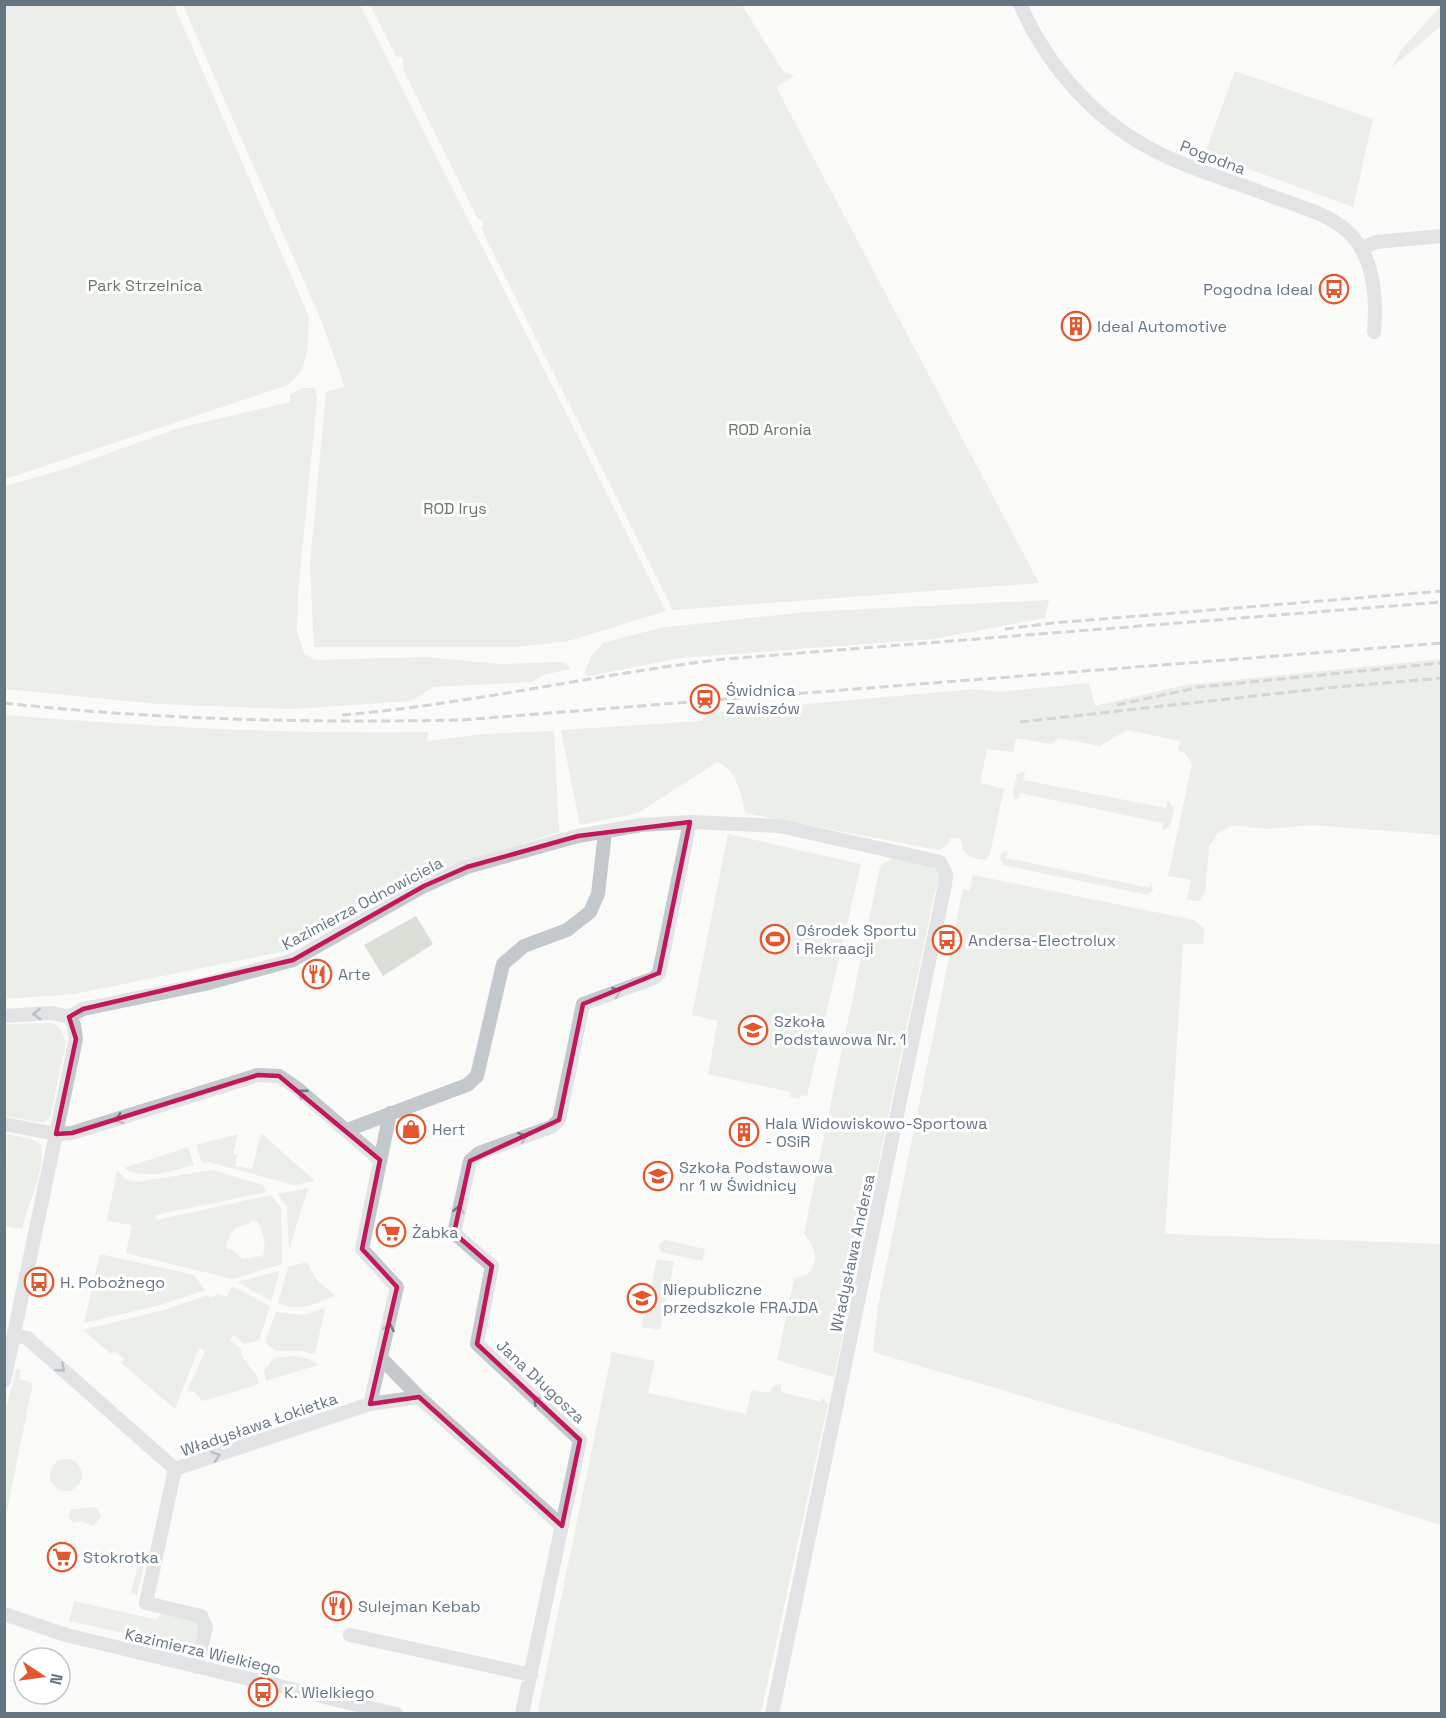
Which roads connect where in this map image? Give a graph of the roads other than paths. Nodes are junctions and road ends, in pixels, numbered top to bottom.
1 (1020, 4) edge
2 (1442, 236) edge
3 (1361, 249) junction
4 (1374, 332) dead end
5 (690, 822) junction
6 (605, 832) junction
7 (879, 848) joint
8 (4, 1016) edge
9 (69, 1017) junction
10 (390, 1113) junction
11 (4, 1124) edge
12 (346, 1130) junction
13 (56, 1134) junction
14 (380, 1160) junction
15 (14, 1335) junction
16 (382, 1359) junction
17 (4, 1382) edge
18 (419, 1397) junction
19 (370, 1404) junction
20 (175, 1469) junction
21 (562, 1526) junction
22 (4, 1614) edge
23 (350, 1635) dead end
24 (197, 1667) junction
25 (531, 1675) junction
26 (396, 1713) edge
27 (522, 1713) edge
28 (772, 1713) edge

1 - 3 street, Pogodna
2 - 3 street
3 - 4 street, Pogodna
5 - 6 street, Kazimierza Odnowiciela
5 - 7 street, Kazimierza Odnowiciela
21 -> 5 street, Jana Długosza
6 - 9 street, Kazimierza Odnowiciela
6 - 10 street
7 - 28 street, Władysława Andersa
9 -> 8 street, Kazimierza Odnowiciela
9 - 13 street
10 - 12 street
10 - 14 street
11 - 13 street
12 -> 13 street
12 - 14 street
13 - 15 street
16 -> 14 street
15 - 17 street
15 -> 20 street, Władysława Łokietka
16 - 18 street
16 - 19 street
18 - 19 street, Władysława Łokietka
18 - 21 street
20 -> 19 street, Władysława Łokietka
20 - 24 street
21 - 25 street, Jana Długosza
22 - 24 street, Kazimierza Wielkiego
23 - 25 street
24 - 26 street, Kazimierza Wielkiego
25 - 27 street, Jana Długosza

